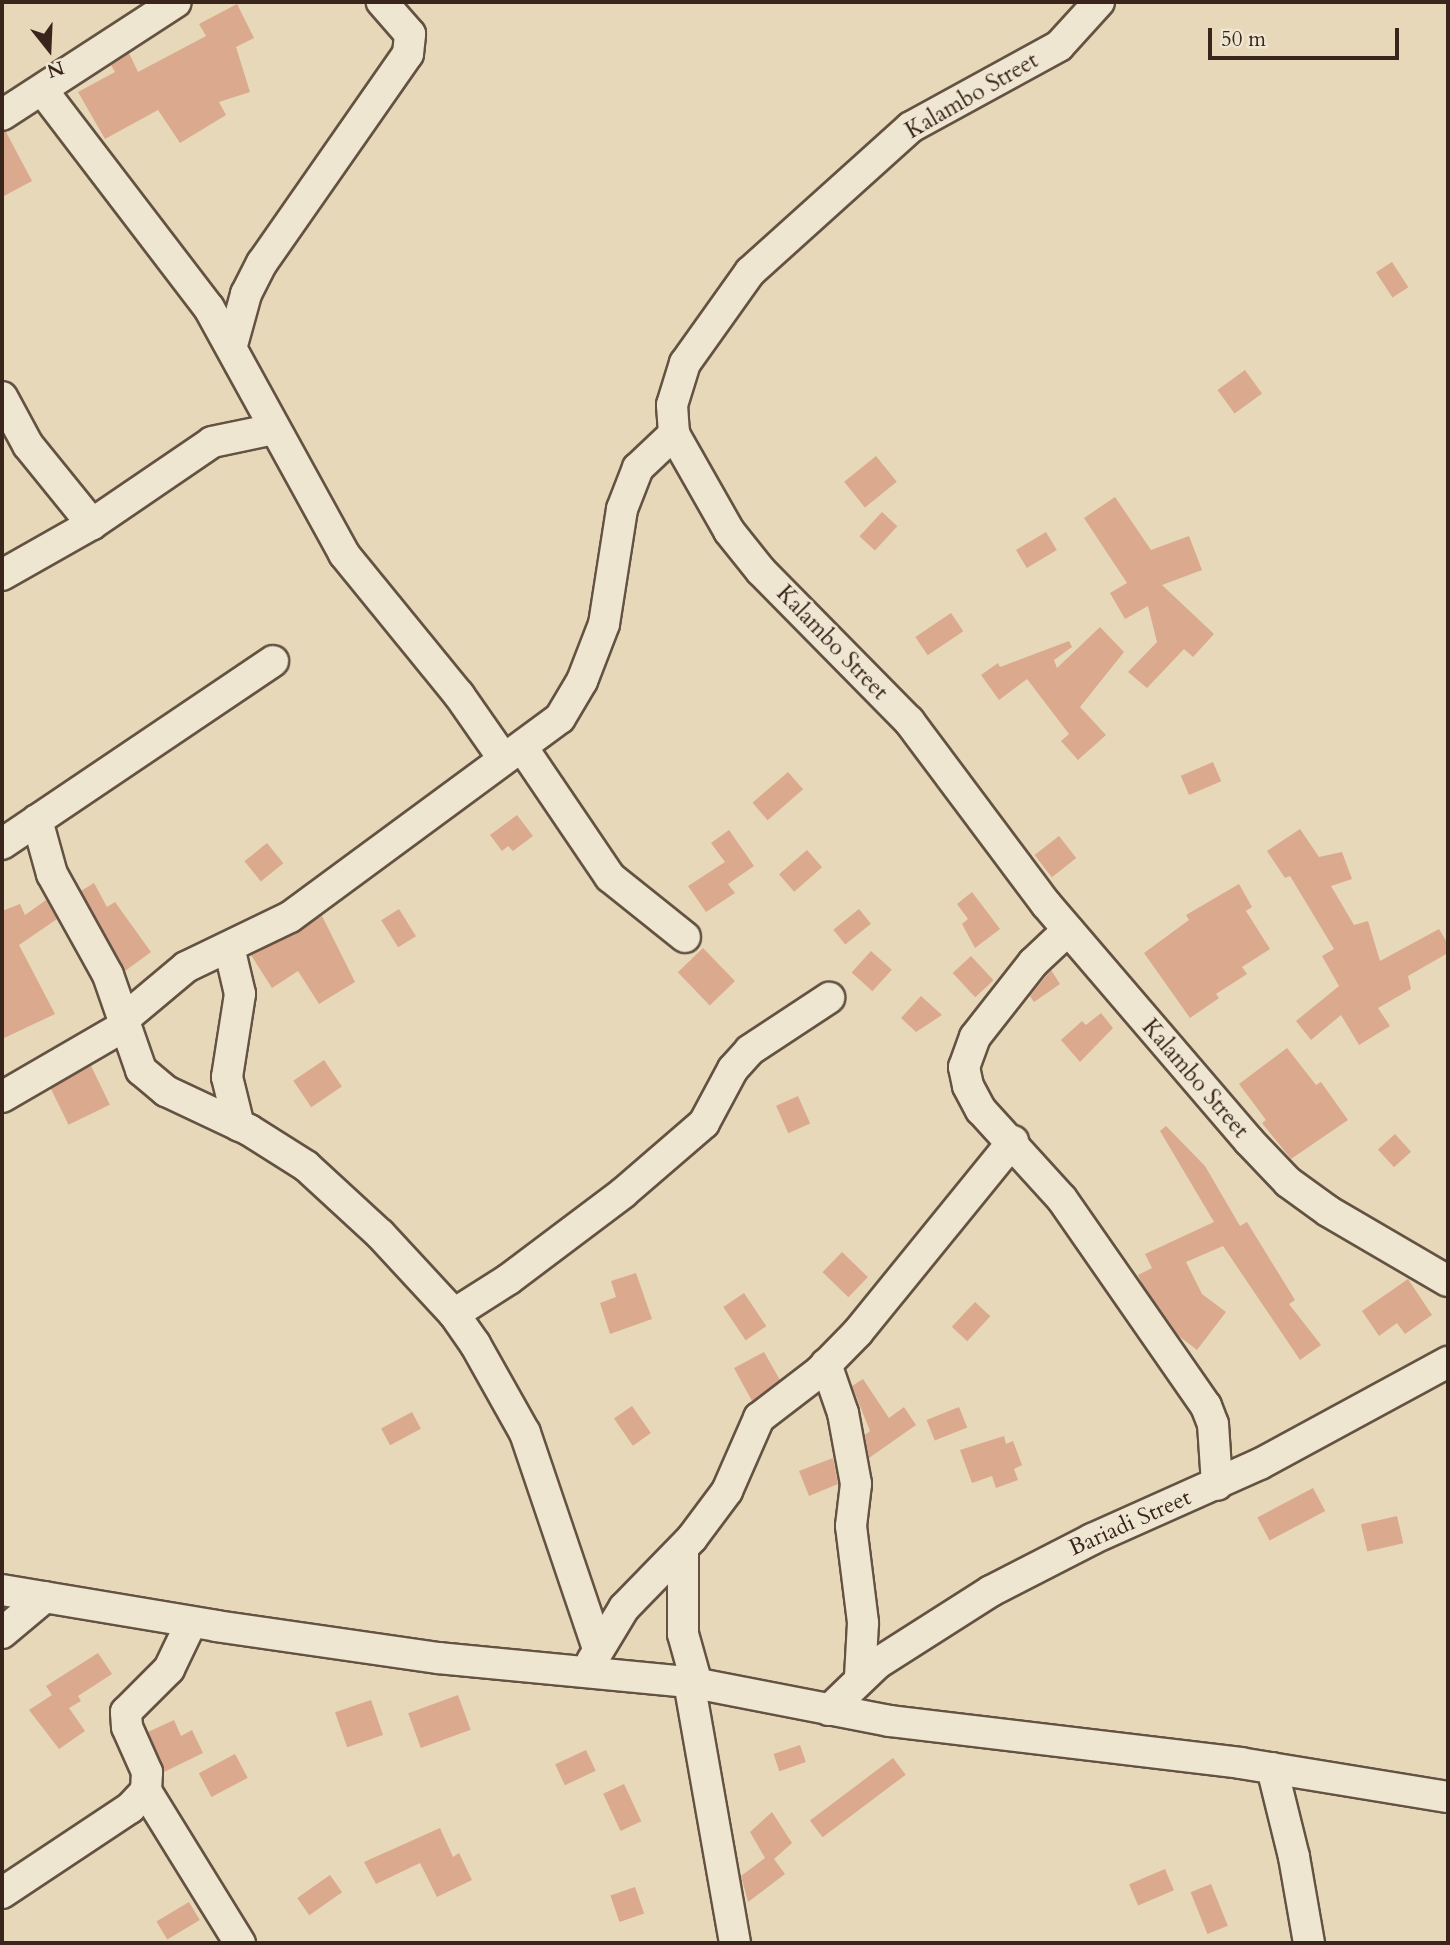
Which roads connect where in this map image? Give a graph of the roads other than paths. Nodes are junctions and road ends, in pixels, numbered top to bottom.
1 (176, 2) edge
2 (382, 2) edge
3 (1099, 2) edge
4 (43, 91) junction
5 (7, 111) edge
6 (232, 345) junction
7 (2, 397) edge
8 (274, 429) junction
9 (674, 434) junction
10 (92, 524) junction
11 (2, 575) edge
12 (273, 661) dead end
13 (513, 752) junction
14 (37, 820) junction
15 (2, 844) edge
16 (1068, 930) junction
17 (685, 937) dead end
18 (229, 947) junction
19 (829, 998) dead end
20 (125, 1022) junction
21 (2, 1097) edge
22 (239, 1126) junction
23 (1013, 1141) junction
24 (1448, 1282) edge
25 (454, 1314) junction
26 (1448, 1362) edge
27 (826, 1364) junction
28 (1217, 1485) junction
29 (683, 1548) junction
30 (2, 1590) edge
31 (45, 1597) junction
32 (191, 1623) junction
33 (2, 1633) edge
34 (592, 1662) junction
35 (860, 1677) junction
36 (693, 1683) junction
37 (829, 1710) junction
38 (1272, 1768) junction
39 (146, 1790) junction
40 (1448, 1797) edge
41 (2, 1893) edge
42 (240, 1943) edge
43 (735, 1943) edge
44 (1309, 1943) edge

1 - 4 street
2 - 6 street
3 - 9 street, Kalambo Street
4 - 5 street
4 - 6 street
6 - 8 street
7 - 10 street
8 - 10 street
8 - 13 street
9 - 13 street
9 - 16 street, Kalambo Street
10 - 11 street
12 - 14 street
13 - 17 street
13 - 18 street
14 - 15 street
14 - 20 street
16 - 23 street
16 - 24 street, Kalambo Street
18 - 20 street
18 - 22 street
19 - 25 street
20 - 21 street
20 - 22 street
22 - 25 street
23 - 27 street
23 - 28 street
25 - 34 street
26 - 28 street, Bariadi Street
27 - 29 street
27 - 35 street
28 - 35 street, Bariadi Street
29 - 34 street
29 - 36 street
30 - 31 street
31 - 32 street
31 - 33 street
32 - 34 street
32 - 39 street
34 - 36 street
35 - 37 street, Bariadi Street
36 - 37 street
36 - 43 street
37 - 38 street
38 - 40 street
38 - 44 street
39 - 41 street
39 - 42 street

